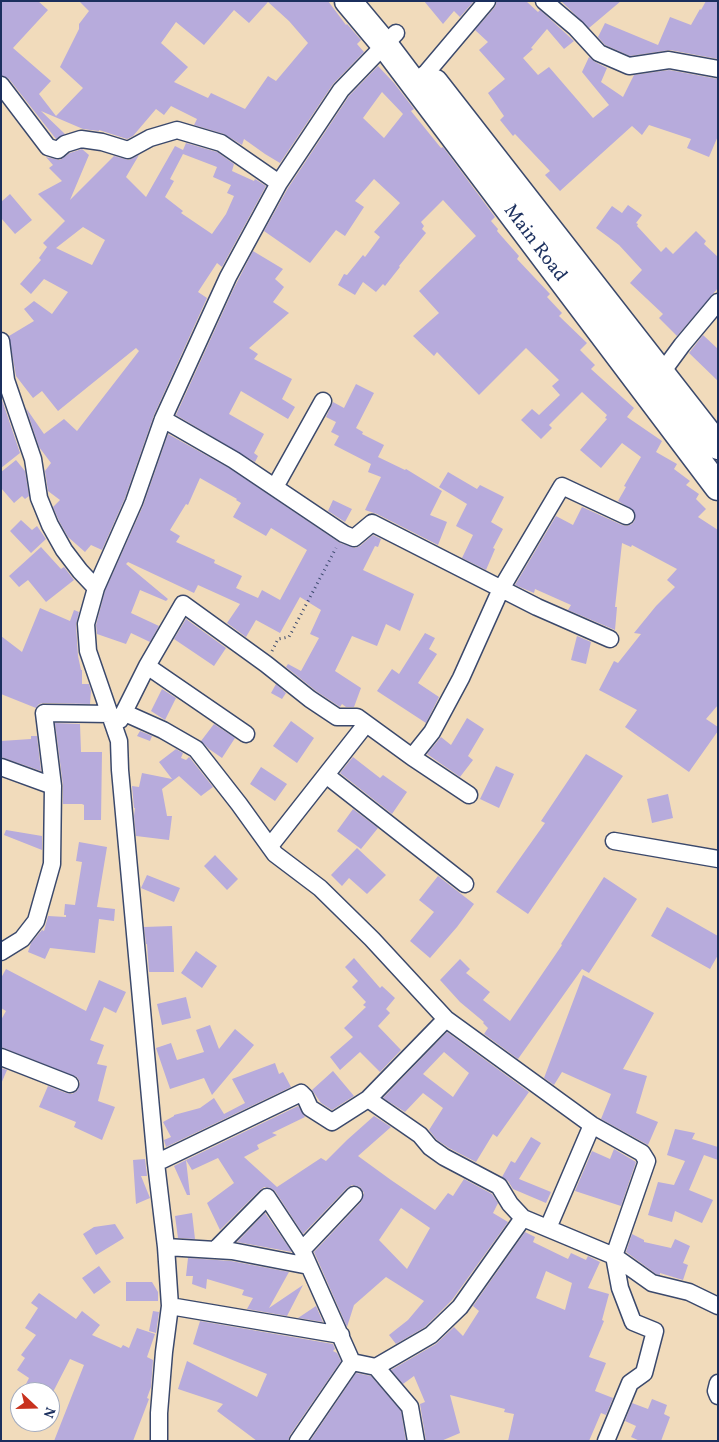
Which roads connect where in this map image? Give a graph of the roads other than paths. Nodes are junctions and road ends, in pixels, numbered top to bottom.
1 (348, 1) edge
2 (371, 1) edge
3 (487, 1) edge
4 (544, 1) edge
5 (390, 38) junction
6 (718, 69) edge
7 (420, 78) junction
8 (1, 85) edge
9 (278, 183) junction
10 (718, 302) edge
11 (1, 341) edge
12 (4, 381) edge
13 (653, 383) junction
14 (323, 401) dead end
15 (163, 418) junction
16 (718, 446) edge
17 (275, 487) junction
18 (718, 487) edge
19 (626, 516) dead end
20 (96, 588) junction
21 (501, 588) junction
22 (610, 639) dead end
23 (147, 666) junction
24 (116, 718) junction
25 (366, 724) junction
26 (246, 734) dead end
27 (412, 758) junction
28 (1, 767) edge
29 (326, 775) junction
30 (53, 786) junction
31 (469, 795) dead end
32 (614, 841) dead end
33 (270, 846) junction
34 (718, 859) edge
35 (465, 884) dead end
36 (1, 952) edge
37 (446, 1019) junction
38 (1, 1057) edge
39 (70, 1084) dead end
40 (368, 1099) junction
41 (592, 1125) junction
42 (156, 1163) junction
43 (354, 1195) dead end
44 (523, 1218) junction
45 (548, 1228) junction
46 (166, 1247) junction
47 (216, 1249) junction
48 (302, 1250) junction
49 (614, 1256) junction
50 (309, 1266) junction
51 (170, 1306) junction
52 (718, 1306) edge
53 (341, 1335) junction
54 (352, 1362) junction
55 (376, 1367) junction
56 (718, 1383) edge
57 (718, 1396) edge
58 (160, 1441) edge
59 (298, 1441) edge
60 (416, 1441) edge
61 (606, 1441) edge

1 - 5 main road, Main Road
2 - 5 main road, Main Road
3 - 7 street
4 - 6 street
5 - 7 main road, Main Road
5 - 9 street
7 - 13 main road, Main Road
8 - 9 street
9 - 15 street
10 - 13 street
11 - 12 street
12 - 20 street
13 - 16 main road, Main Road
13 - 18 main road, Main Road
14 - 17 street
15 - 17 street
15 - 20 street
17 - 21 street
19 - 21 street
20 - 24 street
21 - 22 street
21 - 27 street
23 - 24 street
23 - 25 street
23 - 26 street
24 - 30 street
24 - 33 street
24 - 42 street
25 - 27 street
25 - 29 street
27 - 31 street
28 - 30 street
29 - 33 street
29 - 35 street
30 - 36 street
32 - 34 street
33 - 37 street
37 - 40 street
37 - 41 street
38 - 39 street
40 - 42 street
40 - 44 street
41 - 45 street
41 - 49 street
42 - 46 street
43 - 48 street
44 - 45 street
44 - 55 street
45 - 49 street
46 - 47 street
46 - 51 street
47 - 48 street
47 - 50 street
48 - 50 street
49 - 52 street
49 - 61 street
50 - 53 street
51 - 53 street
51 - 58 street
53 - 54 street
54 - 55 street
54 - 59 street
55 - 60 street
56 - 57 street

